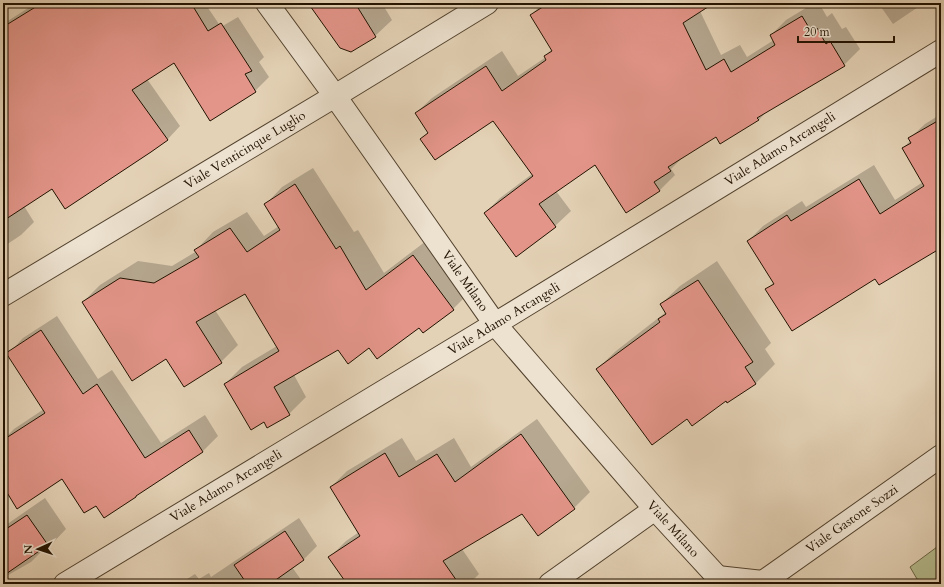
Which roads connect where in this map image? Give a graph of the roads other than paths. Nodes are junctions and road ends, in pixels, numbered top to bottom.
1 (266, 3) edge
2 (487, 3) edge
3 (941, 51) edge
4 (335, 96) junction
5 (3, 295) edge
6 (496, 324) junction
7 (941, 456) edge
8 (655, 509) junction
9 (721, 580) edge
10 (763, 583) edge
11 (64, 584) edge
12 (550, 584) edge

1 - 4 street, Viale Milano
2 - 4 street, Viale Venticinque Luglio
3 - 6 street, Viale Adamo Arcangeli
4 - 5 street, Viale Venticinque Luglio
4 - 6 street, Viale Milano
6 - 8 street, Viale Milano
6 - 11 street, Viale Adamo Arcangeli
7 - 10 street, Viale Gastone Sozzi
8 - 9 street, Viale Milano
8 - 12 street
9 - 10 street, Viale Milano

